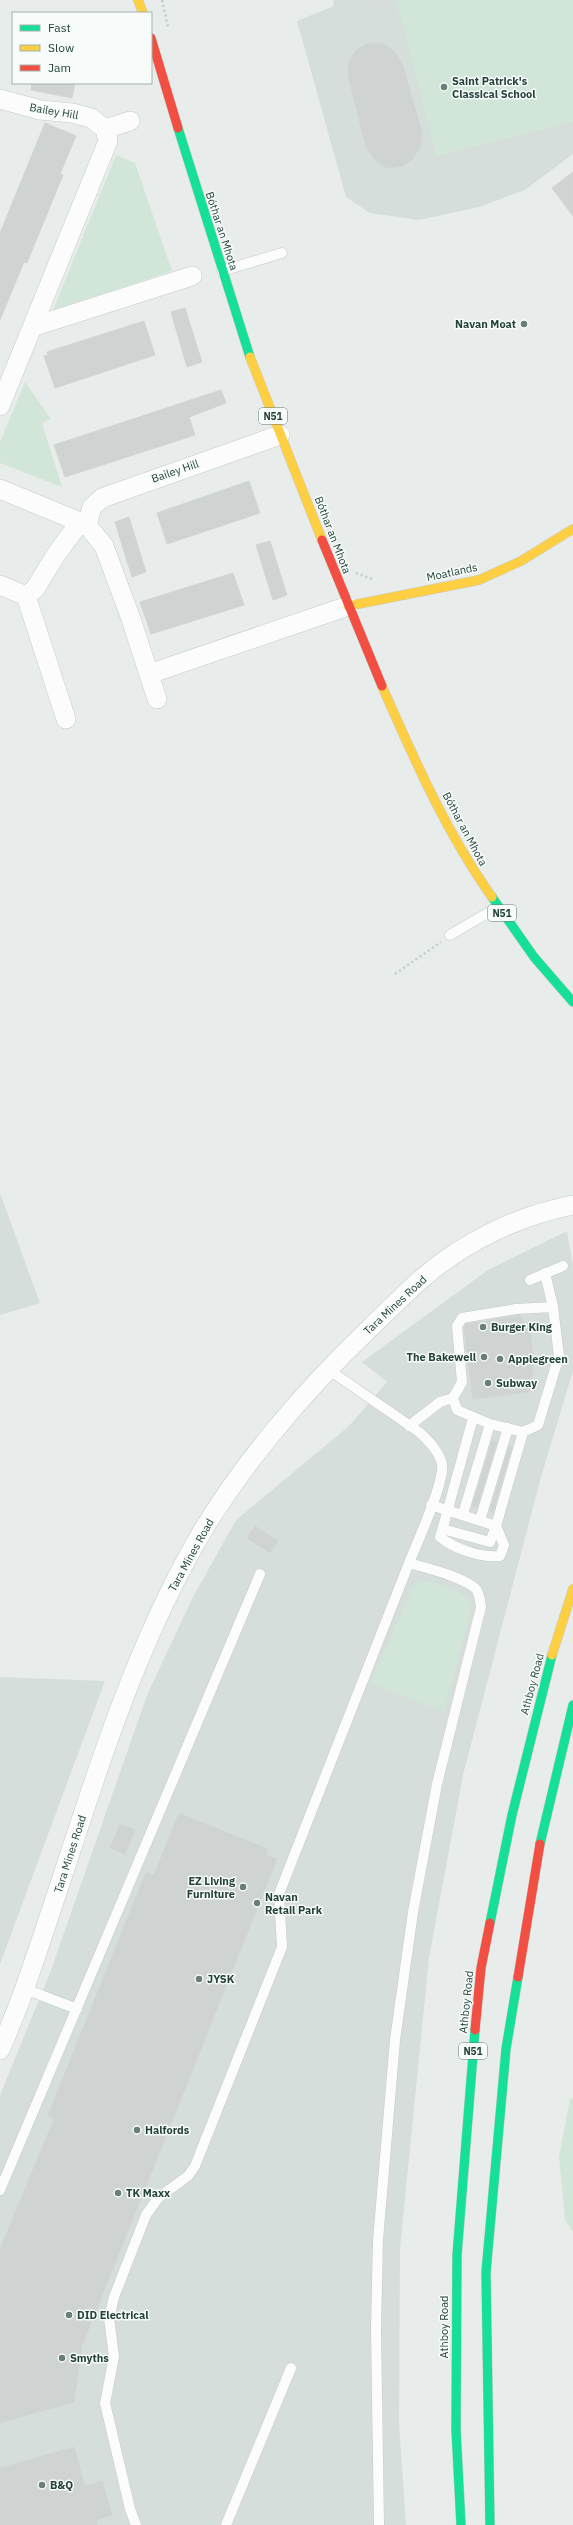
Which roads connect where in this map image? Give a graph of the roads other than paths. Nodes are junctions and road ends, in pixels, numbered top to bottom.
1 (138, 0) edge
2 (143, 12) edge
3 (152, 41) edge
4 (0, 98) edge
5 (130, 121) dead end
6 (106, 128) junction
7 (282, 253) dead end
8 (222, 271) junction
9 (192, 276) dead end
10 (32, 327) junction
11 (0, 406) edge
12 (280, 435) junction
13 (0, 489) edge
14 (84, 524) junction
15 (573, 529) edge
16 (0, 585) edge
17 (26, 596) junction
18 (348, 606) junction
19 (149, 674) junction
20 (157, 699) dead end
21 (66, 719) dead end
22 (498, 907) junction
23 (450, 936) road end
24 (573, 1002) edge
25 (573, 1205) edge
26 (563, 1266) dead end
27 (545, 1274) junction
28 (530, 1280) dead end
29 (553, 1307) junction
30 (329, 1370) junction
31 (453, 1398) junction
32 (474, 1418) junction
33 (490, 1424) junction
34 (409, 1426) junction
35 (508, 1428) junction
36 (523, 1432) junction
37 (431, 1505) junction
38 (448, 1510) junction
39 (463, 1514) junction
40 (480, 1520) junction
41 (496, 1526) junction
42 (443, 1527) junction
43 (409, 1563) junction
44 (260, 1574) dead end
45 (573, 1589) edge
46 (573, 1705) edge
47 (24, 1989) junction
48 (76, 2008) junction
49 (0, 2050) edge
50 (0, 2190) edge
51 (291, 2368) dead end
52 (136, 2525) edge
53 (226, 2525) edge
54 (379, 2525) edge
55 (460, 2525) edge
56 (490, 2525) edge

1 - 2 main road
3 - 8 main road, Bóthar an Mhota / N51
4 - 6 street, Bailey Hill
5 - 6 street
6 - 10 street
7 - 8 lane
8 - 12 main road, Bóthar an Mhota / N51
9 - 10 street
10 - 11 street
12 - 14 street, Bailey Hill
12 - 18 main road, Bóthar an Mhota / N51
13 - 14 street
14 - 17 street, Bailey Hill
14 - 19 street
15 - 18 main road, Moatlands
16 - 17 street
17 - 21 street
18 - 19 street
18 - 22 main road, Bóthar an Mhota / N51
19 - 20 street
22 - 23 lane
22 - 24 main road, Bóthar an Mhota / N51
25 - 30 street, Tara Mines Road
26 - 27 lane
27 - 28 lane
27 - 29 lane
29 - 31 lane
29 - 36 lane
30 - 34 lane
30 - 47 street, Tara Mines Road
31 - 32 lane
31 - 34 lane
32 - 33 lane
32 - 38 lane
33 - 35 lane
33 - 39 lane
34 - 37 lane
35 - 36 lane
35 - 40 lane
36 - 41 lane
37 - 38 lane
37 - 43 lane
38 - 39 lane
38 - 42 lane
39 - 40 lane
40 - 41 lane
41 - 42 lane
41 - 42 lane
43 - 52 lane
43 - 54 lane
44 - 48 lane
45 - 55 main road, Athboy Road / N51
46 - 56 main road
47 - 48 lane
47 - 49 street, Tara Mines Road
48 - 50 lane
51 - 53 lane

